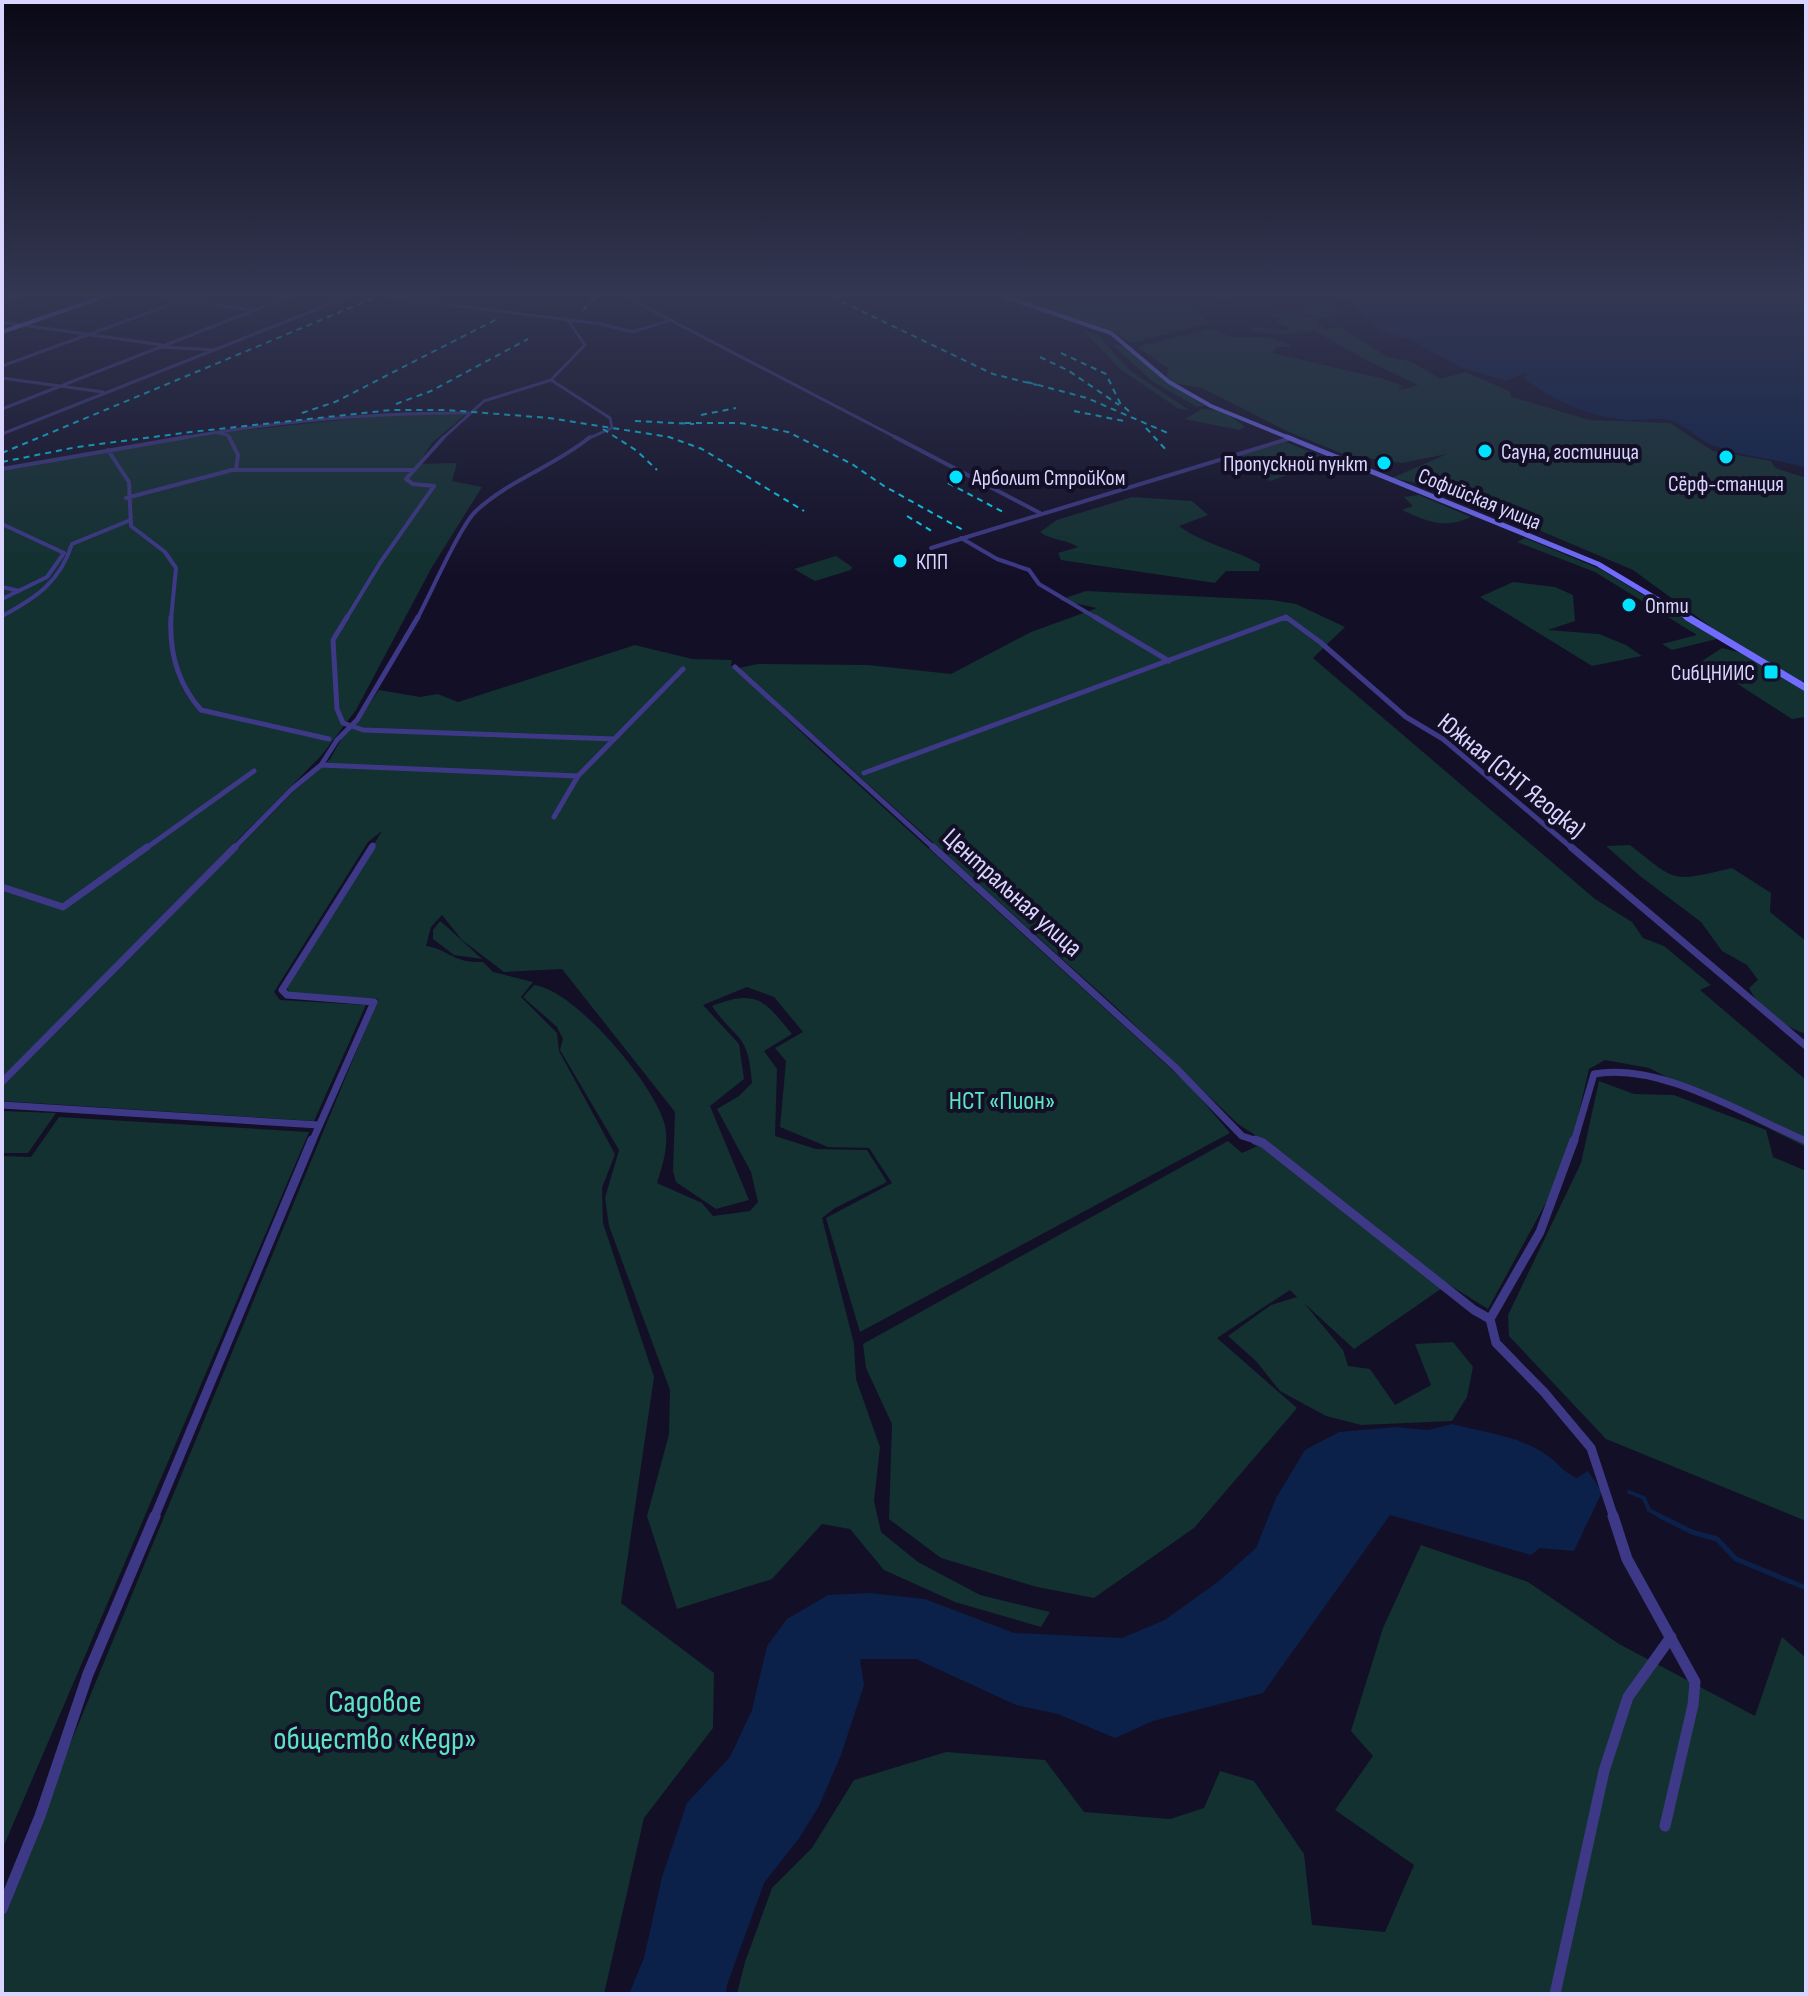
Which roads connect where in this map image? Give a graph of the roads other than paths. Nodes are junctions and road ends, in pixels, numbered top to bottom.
1 (50, 390) edge
2 (89, 390) edge
3 (113, 390) edge
4 (519, 390) edge
5 (567, 390) edge
6 (803, 390) edge
7 (1180, 390) edge
8 (108, 392) junction
9 (2, 409) edge
10 (471, 413) junction
11 (214, 432) junction
12 (2, 434) edge
13 (1291, 438) junction
14 (108, 450) junction
15 (2, 469) edge
16 (236, 470) junction
17 (412, 470) junction
18 (126, 498) junction
19 (1040, 513) junction
20 (128, 521) junction
21 (2, 524) edge
22 (961, 538) junction
23 (931, 548) dead end
24 (2, 587) edge
25 (19, 591) junction
26 (2, 599) edge
27 (2, 616) edge
28 (1169, 661) junction
29 (735, 667) dead end
30 (683, 669) dead end
31 (1806, 688) edge
32 (350, 725) junction
33 (329, 739) dead end
34 (614, 739) junction
35 (321, 765) junction
36 (254, 771) dead end
37 (864, 773) dead end
38 (578, 776) junction
39 (554, 817) dead end
40 (373, 845) dead end
41 (2, 887) edge
42 (1806, 1046) edge
43 (2, 1082) edge
44 (2, 1105) edge
45 (319, 1125) junction
46 (1806, 1141) edge
47 (1490, 1319) junction
48 (1671, 1637) junction
49 (1665, 1826) dead end
50 (2, 1909) edge
51 (1555, 1994) edge

1 - 9 street
2 - 8 street
3 - 8 street
4 - 10 street
5 - 32 street
6 - 19 street
7 - 13 main road, Софийская улица
8 - 12 street
10 - 11 street
10 - 17 street
11 - 14 street
11 - 16 street
13 - 19 street
13 - 31 main road, Софийская улица
14 - 15 street
14 - 18 street
16 - 17 street
16 - 18 street
17 - 32 street
18 - 20 street
19 - 22 street
20 - 27 street
20 - 33 street
21 - 25 street
22 - 23 street
22 - 28 street
24 - 25 street
25 - 26 street
28 - 37 street
28 - 42 street, Южная (СНТ Ягодка)
29 - 47 street, Центральная улица
30 - 34 street
32 - 34 street
32 - 35 street
34 - 38 street
35 - 38 street
35 - 43 street
36 - 41 street
38 - 39 street
40 - 45 street
44 - 45 street
45 - 50 street
46 - 47 street
47 - 48 street
48 - 49 street
48 - 51 street

